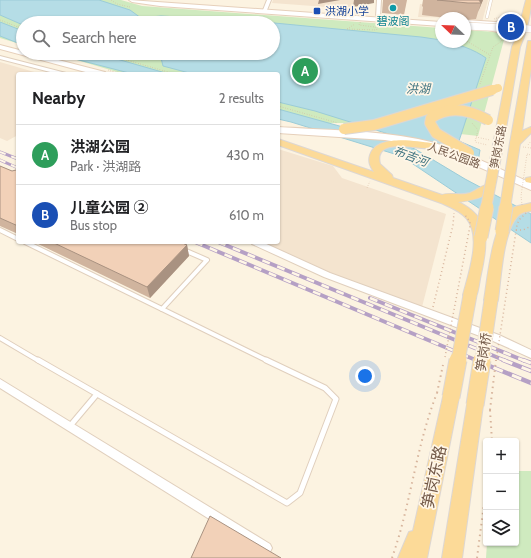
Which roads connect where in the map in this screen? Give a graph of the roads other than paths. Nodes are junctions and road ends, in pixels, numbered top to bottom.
1 (132, 0) edge
2 (146, 0) edge
3 (269, 0) edge
4 (379, 0) edge
5 (491, 0) edge
6 (529, 0) edge
7 (188, 2) edge
8 (265, 9) junction
9 (527, 10) junction
10 (378, 17) junction
11 (487, 17) dead end
12 (518, 17) junction
13 (435, 23) edge
14 (435, 24) edge
15 (471, 25) edge
16 (471, 26) edge
17 (531, 28) edge
18 (499, 29) junction
19 (513, 36) junction
20 (531, 43) edge
21 (0, 47) edge
22 (516, 47) junction
23 (0, 51) edge
24 (16, 51) edge
25 (16, 55) edge
26 (0, 57) edge
27 (35, 60) edge
28 (49, 60) edge
29 (56, 72) edge
30 (81, 72) edge
31 (94, 72) edge
32 (511, 80) junction
33 (524, 80) junction
34 (531, 91) edge
35 (280, 125) edge
36 (344, 127) junction
37 (280, 130) edge
38 (531, 130) edge
39 (499, 138) junction
40 (280, 143) edge
41 (515, 143) junction
42 (431, 146) junction
43 (469, 152) junction
44 (479, 161) junction
45 (531, 182) edge
46 (412, 187) junction
47 (490, 187) junction
48 (526, 208) edge
49 (0, 230) edge
50 (502, 232) junction
51 (481, 237) junction
52 (16, 238) edge
53 (29, 244) edge
54 (259, 244) edge
55 (180, 248) edge
56 (470, 294) joint
57 (490, 300) joint
58 (162, 309) junction
59 (0, 338) edge
60 (531, 354) edge
61 (0, 383) edge
62 (97, 394) junction
63 (444, 395) joint
64 (482, 407) joint
65 (70, 426) junction
66 (426, 516) junction
67 (266, 548) edge
68 (408, 558) edge
69 (417, 558) edge
70 (452, 558) edge

1 - 14 street
2 - 7 street
3 - 8 street
4 - 10 street
5 - 11 lane
6 - 9 main road, 笋岗东路
7 - 8 street
8 - 10 street
9 - 12 main road
9 - 22 main road, 笋岗东路
10 - 13 street
12 - 18 street
12 - 19 main road
15 - 17 street, bridge
16 - 18 street
18 - 19 street
19 - 22 main road
20 - 33 main road, 笋岗东路
21 - 24 street
22 - 32 main road, 笋岗东路
23 - 25 street
26 - 29 street
27 - 30 street
28 - 31 street
32 - 36 main road, bridge
32 - 39 main road, 笋岗东路
33 - 34 main road
33 - 41 main road, 笋岗东路
35 - 36 street, 人民公园路
36 - 43 street, 人民公园路, bridge
37 - 42 street, 人民公园路
38 - 41 main road
39 - 43 main road, bridge
39 - 47 main road, 笋岗东路, bridge
40 - 46 main road
41 - 50 main road, 笋岗东路, bridge
42 - 44 street, 人民公园路
42 - 46 main road
43 - 44 street, 人民公园路
44 - 45 street, 人民公园路
46 - 47 main road
46 - 51 main road
47 - 51 main road, 笋岗东路, bridge
48 - 50 main road
49 - 52 lane
50 - 57 main road, 笋岗东路
51 - 56 main road, 笋岗东路
53 - 58 lane
54 - 60 street
55 - 58 lane
56 - 63 main road, 笋岗桥, bridge
57 - 64 main road, 笋岗桥, bridge
58 - 62 lane
59 - 62 lane
61 - 65 street
62 - 65 lane
63 - 66 main road, 笋岗东路
64 - 70 main road, 笋岗东路
65 - 67 street
66 - 68 main road
66 - 69 main road, 笋岗东路

